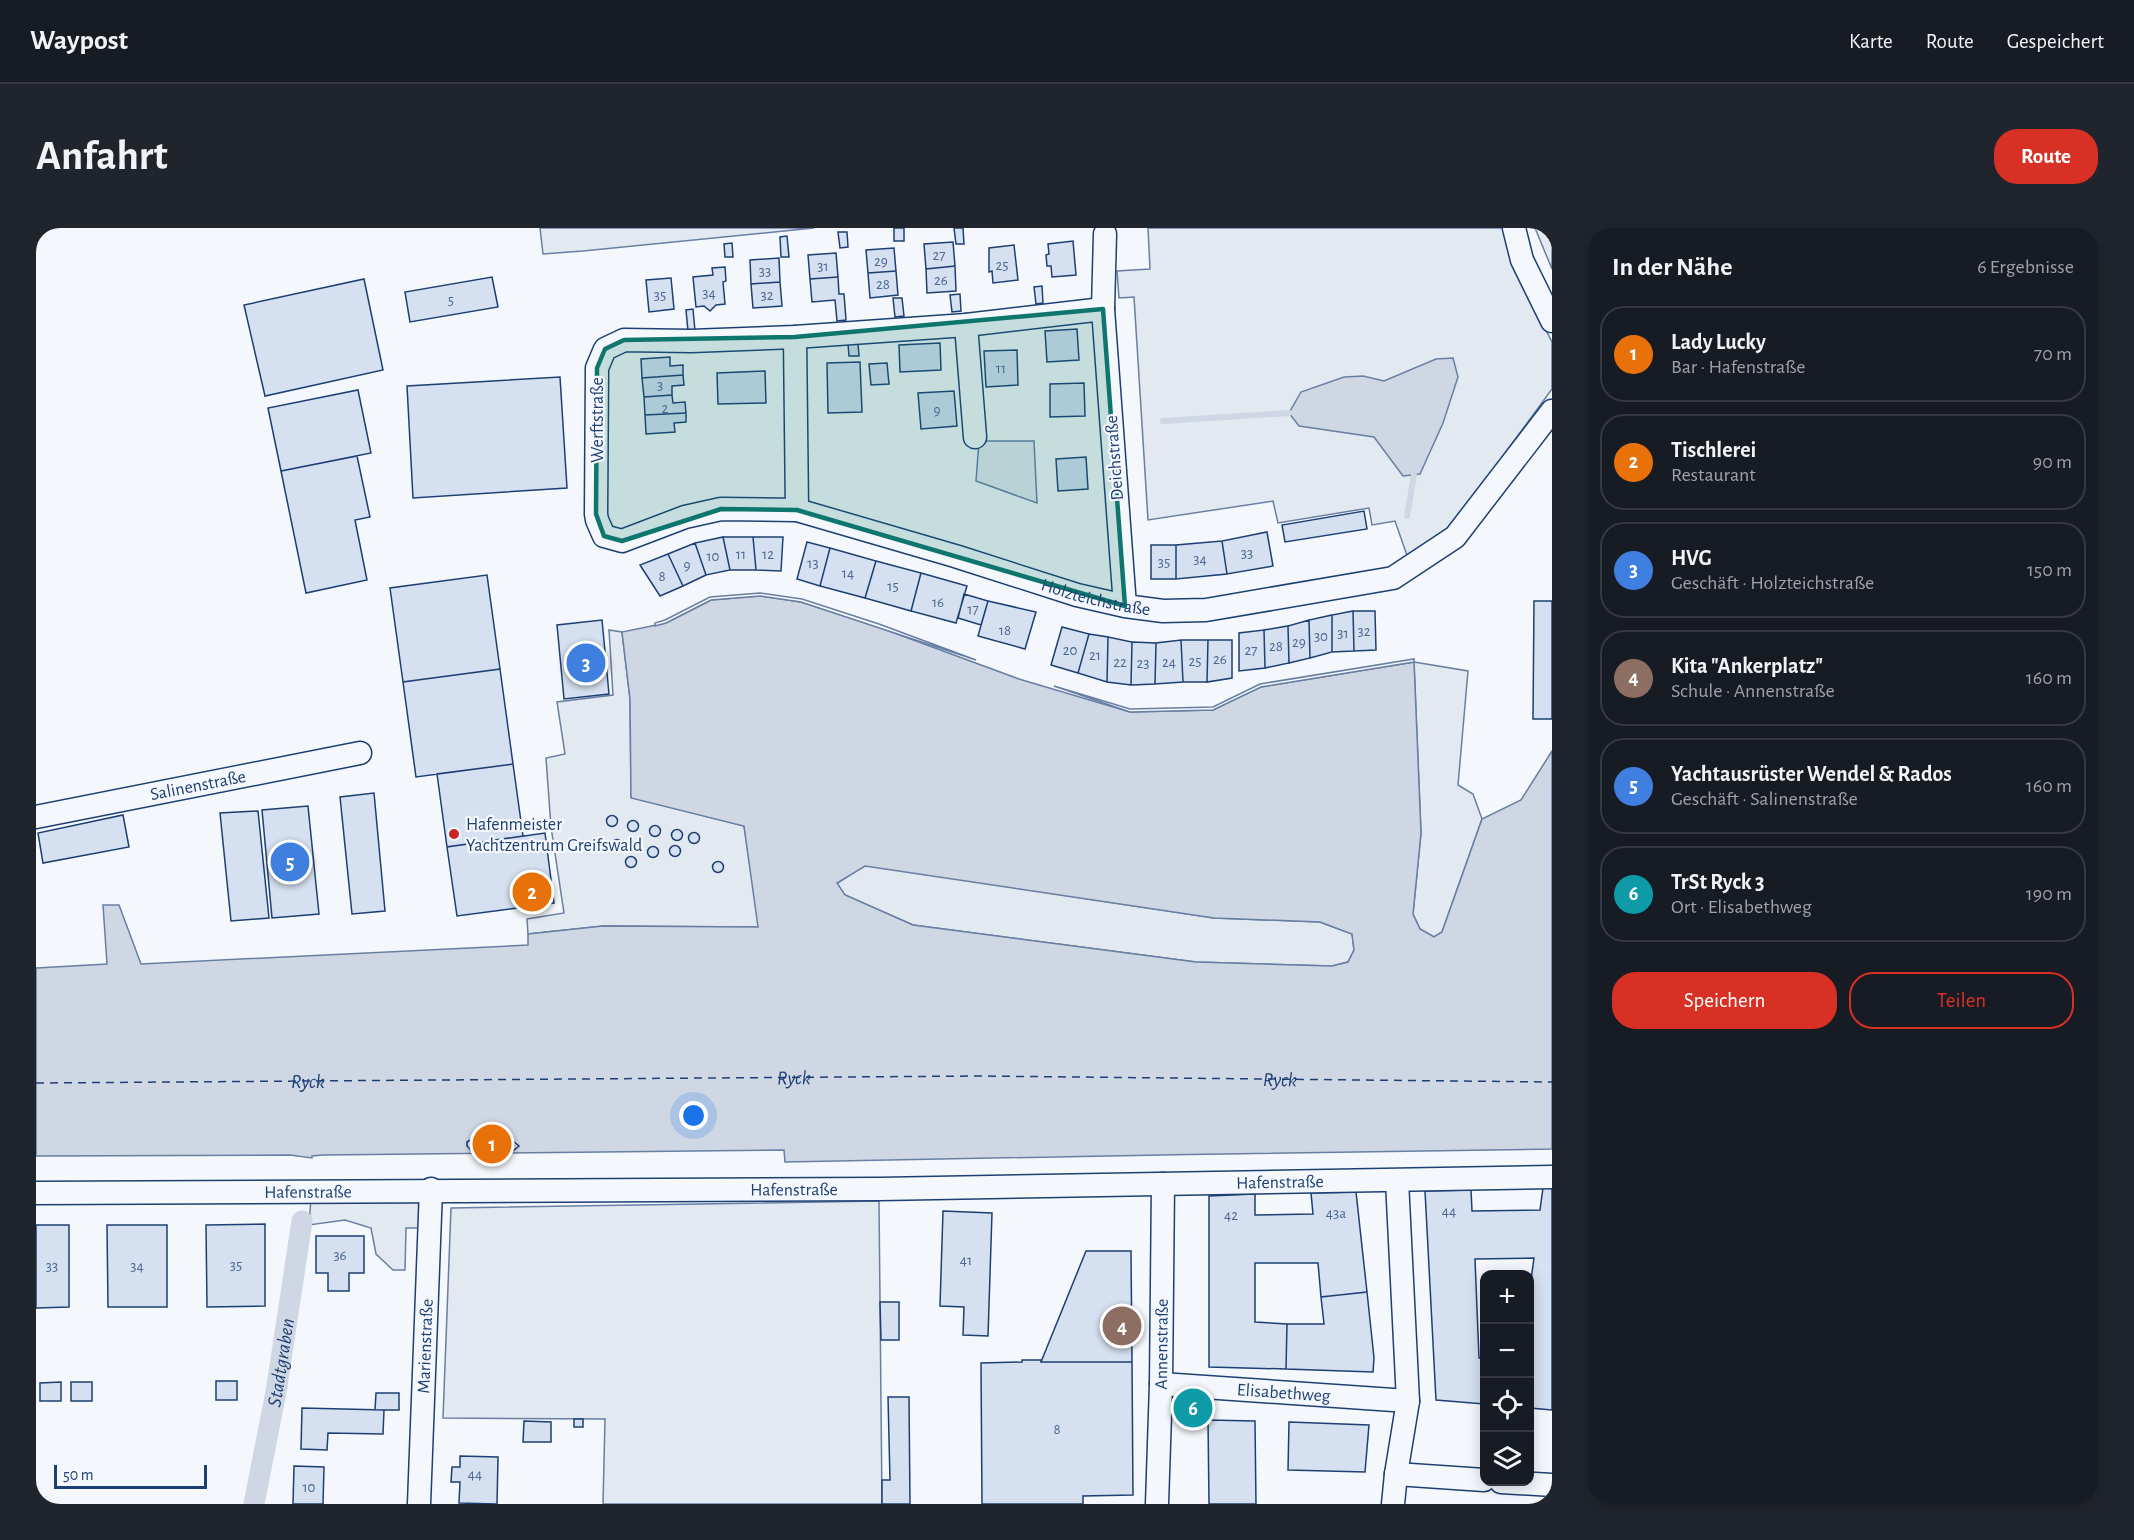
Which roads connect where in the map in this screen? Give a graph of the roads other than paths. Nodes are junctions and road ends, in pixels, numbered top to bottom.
1 (1514, 228) edge
2 (1105, 234) dead end
3 (1103, 309) junction
4 (1552, 321) edge
5 (966, 324) junction
6 (795, 337) junction
7 (1552, 411) edge
8 (975, 437) dead end
9 (797, 510) junction
10 (596, 514) joint
11 (1125, 606) junction
12 (360, 753) dead end
13 (36, 817) edge
14 (1552, 1177) edge
15 (1397, 1181) junction
16 (1163, 1184) junction
17 (431, 1189) junction
18 (36, 1193) edge
19 (1161, 1384) junction
20 (1408, 1401) junction
21 (1396, 1474) junction
22 (1480, 1480) edge
23 (1534, 1484) edge
24 (1552, 1485) edge
25 (419, 1504) edge
26 (1157, 1504) edge
27 (1393, 1504) edge

1 - 4 street
2 - 3 street, Deichstraße
3 - 5 street
3 - 11 street, Deichstraße
5 - 6 street
5 - 8 street
6 - 9 street
6 - 10 street, Werftstraße
7 - 11 street, Holzteichstraße
9 - 10 street, Holzteichstraße
9 - 11 street, Holzteichstraße
12 - 13 street, Salinenstraße
14 - 15 street, Hafenstraße
15 - 16 street, Hafenstraße
15 - 20 street
16 - 17 street, Hafenstraße
16 - 19 street, Annenstraße
17 - 18 street, Hafenstraße
17 - 25 street, Marienstraße
19 - 20 street, Elisabethweg
19 - 26 street, Annenstraße
20 - 21 street
21 - 22 street
21 - 27 street
23 - 24 street

